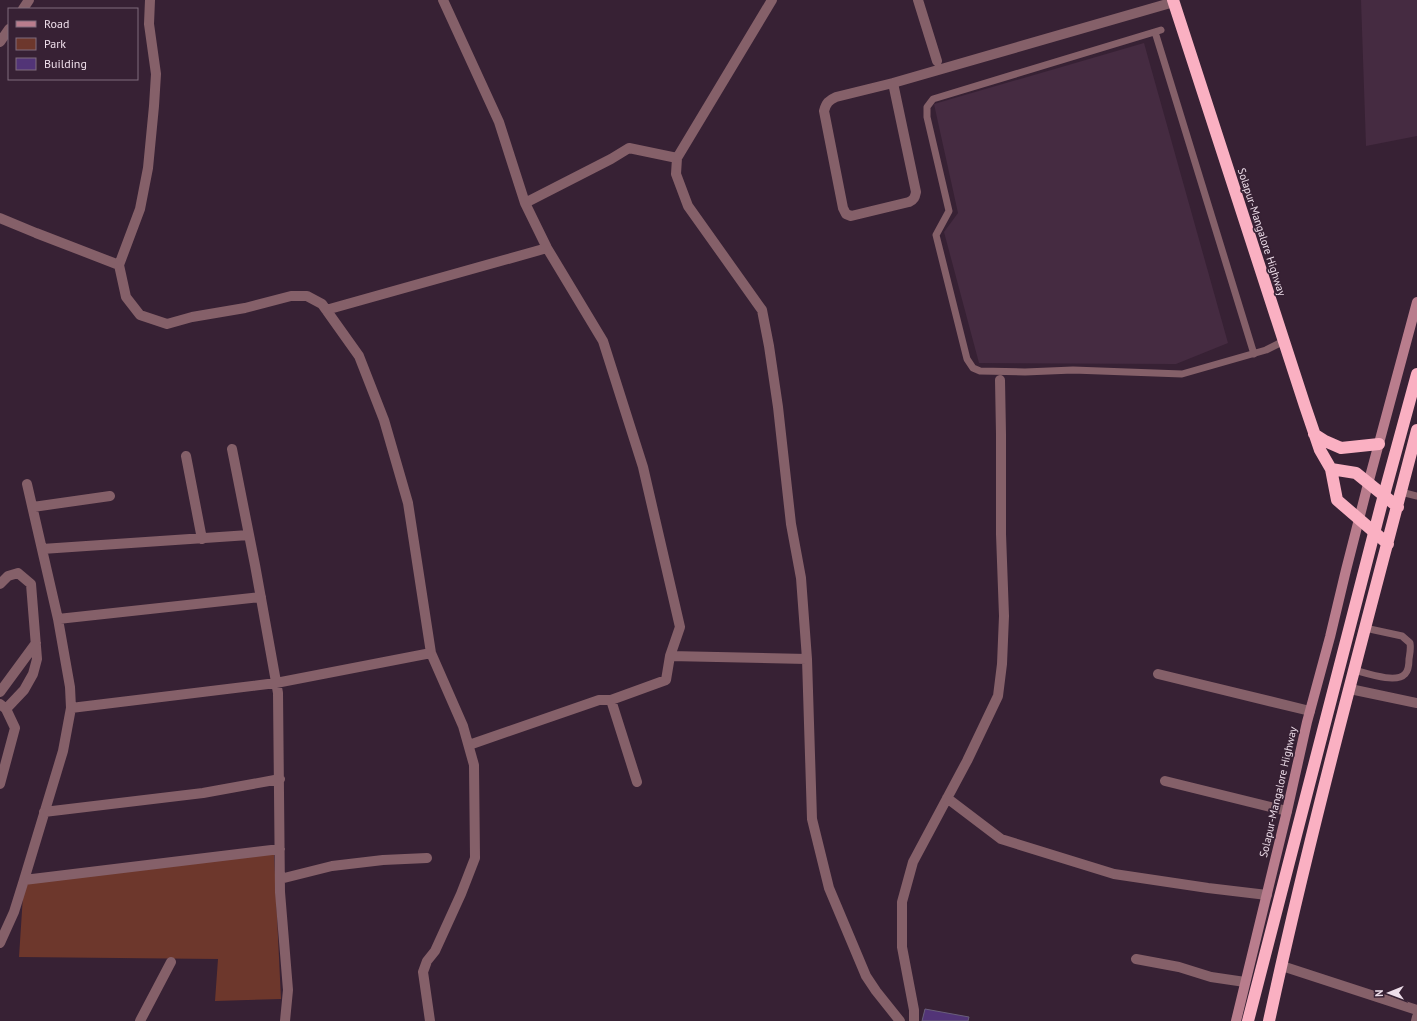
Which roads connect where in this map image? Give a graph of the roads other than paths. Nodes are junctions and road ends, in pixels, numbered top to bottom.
1 (150, 0) edge
2 (443, 0) edge
3 (772, 0) edge
4 (918, 0) edge
5 (1173, 1) edge
6 (8, 30) edge
7 (0, 42) edge
8 (937, 61) dead end
9 (893, 83) junction
10 (677, 158) junction
11 (526, 203) junction
12 (0, 218) edge
13 (547, 248) junction
14 (119, 265) junction
15 (1417, 302) edge
16 (326, 310) junction
17 (1284, 341) junction
18 (1254, 354) junction
19 (1417, 374) edge
20 (1000, 380) dead end
21 (1417, 430) edge
22 (1314, 434) junction
23 (1379, 444) junction
24 (232, 449) dead end
25 (186, 456) dead end
26 (1331, 469) junction
27 (27, 484) dead end
28 (1368, 484) junction
29 (1401, 492) junction
30 (110, 496) dead end
31 (1417, 496) edge
32 (1398, 507) junction
33 (33, 508) junction
34 (1359, 519) junction
35 (249, 535) junction
36 (202, 538) junction
37 (1388, 544) junction
38 (42, 549) junction
39 (0, 584) edge
40 (261, 597) junction
41 (58, 619) junction
42 (1365, 628) junction
43 (36, 643) junction
44 (431, 653) junction
45 (670, 656) junction
46 (807, 659) junction
47 (1354, 670) junction
48 (1158, 674) dead end
49 (276, 683) junction
50 (1350, 689) junction
51 (0, 692) edge
52 (611, 700) junction
53 (1417, 703) edge
54 (3, 707) edge
55 (71, 708) junction
56 (1310, 711) junction
57 (469, 745) junction
58 (280, 779) junction
59 (1165, 781) dead end
60 (638, 782) dead end
61 (0, 784) edge
62 (947, 798) junction
63 (1287, 811) junction
64 (44, 812) junction
65 (280, 849) junction
66 (427, 858) dead end
67 (280, 879) junction
68 (24, 880) junction
69 (1267, 895) junction
70 (0, 943) edge
71 (1136, 959) dead end
72 (171, 962) dead end
73 (1282, 966) junction
74 (1245, 982) junction
75 (1417, 1010) edge
76 (1417, 1017) edge
77 (140, 1021) edge
78 (286, 1021) edge
79 (430, 1021) edge
80 (900, 1021) edge
81 (914, 1021) edge
82 (1236, 1021) edge
83 (1248, 1021) edge
84 (1269, 1021) edge
85 (1416, 1021) edge

1 - 14 street
2 - 11 street
3 - 10 street
4 - 8 street
5 - 9 street
5 - 17 highway, Solapur-Mangalore Highway
6 - 7 street
9 - 9 street
10 - 11 street
10 - 46 street
11 - 13 street
12 - 14 street
13 - 16 street
13 - 45 street
14 - 16 street
15 - 23 street
16 - 44 street
17 - 18 lane
17 - 22 highway, Solapur-Mangalore Highway
18 - 18 lane
19 - 83 highway, bridge
20 - 62 street
21 - 29 highway
22 - 23 highway
22 - 26 highway, Solapur-Mangalore Highway
23 - 28 street
24 - 35 street
25 - 36 street
26 - 28 highway
26 - 34 highway, Solapur-Mangalore Highway
27 - 33 street
28 - 32 highway
28 - 34 street, Solapur-Mangalore Highway
29 - 31 lane
29 - 32 highway
30 - 33 street
32 - 37 highway
33 - 38 street
34 - 37 highway, Solapur-Mangalore Highway
34 - 56 street, Solapur-Mangalore Highway
35 - 36 street
35 - 40 street
36 - 38 street
37 - 42 highway
38 - 41 street
39 - 43 street
40 - 41 street
40 - 49 street
41 - 55 street
42 - 47 highway
42 - 47 lane
43 - 51 street
43 - 54 street
44 - 49 street
44 - 57 street
45 - 46 street
45 - 52 street
46 - 80 street
47 - 50 highway
48 - 56 street
49 - 55 street
49 - 58 street
50 - 53 street
50 - 73 highway
52 - 57 street
52 - 60 street
54 - 61 street
55 - 64 street
56 - 63 street, Solapur-Mangalore Highway
57 - 79 street
58 - 64 street
58 - 65 street
59 - 63 street
62 - 69 street
62 - 81 street
63 - 69 street, Solapur-Mangalore Highway
64 - 68 street
65 - 67 street
65 - 68 street
66 - 67 street
67 - 78 street
68 - 70 street
69 - 74 street, Solapur-Mangalore Highway
71 - 74 street
72 - 77 street
73 - 75 street
73 - 84 highway
74 - 82 street, Solapur-Mangalore Highway
76 - 85 street

